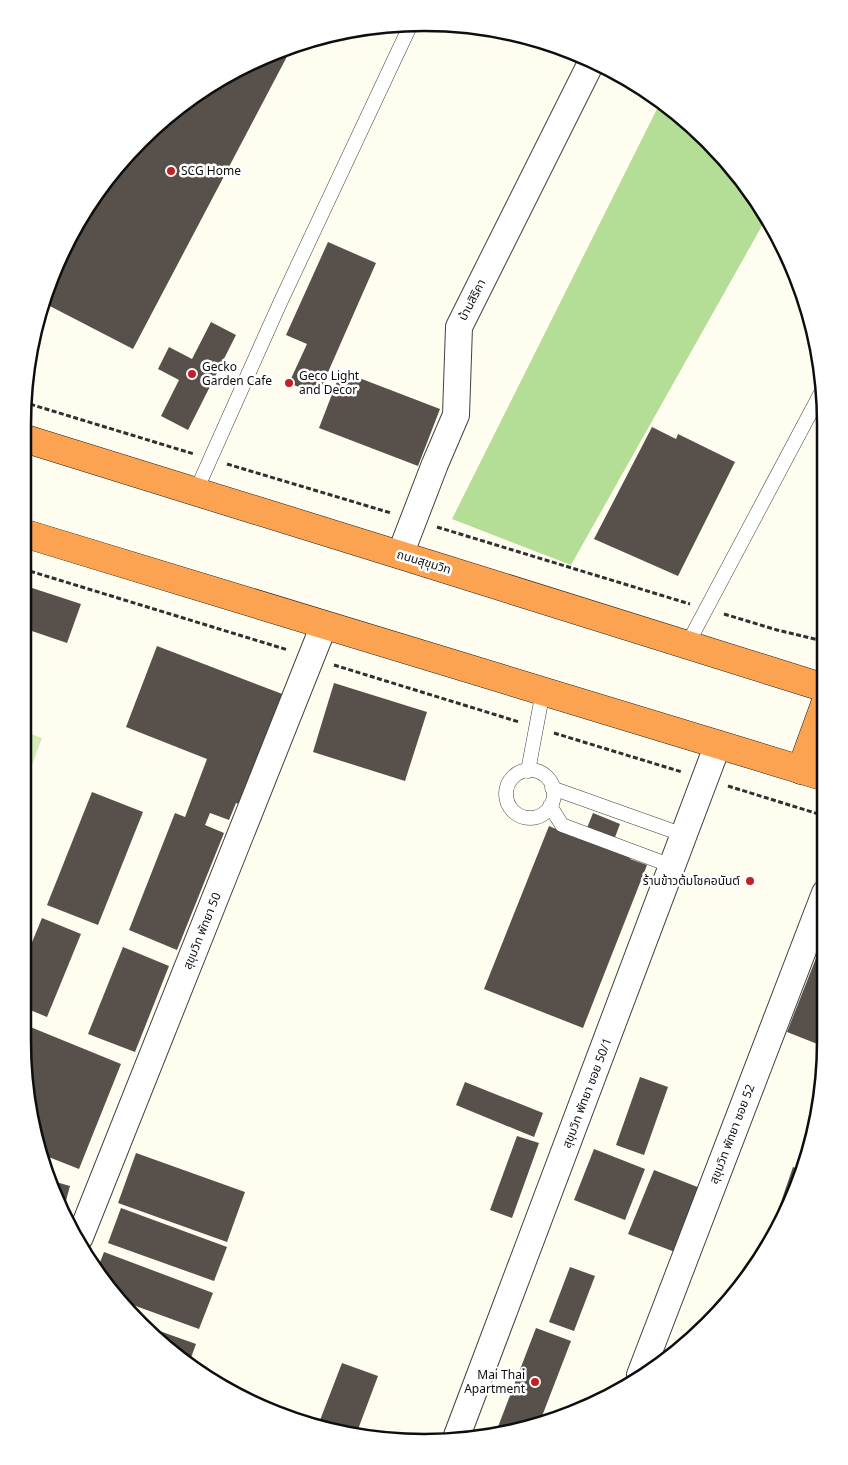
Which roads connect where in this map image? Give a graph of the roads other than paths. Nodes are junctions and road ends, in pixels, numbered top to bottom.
1 (407, 32) edge
2 (589, 68) edge
3 (816, 402) edge
4 (31, 440) edge
5 (196, 491) junction
6 (31, 535) edge
7 (400, 555) junction
8 (324, 625) junction
9 (687, 645) junction
10 (817, 686) edge
11 (543, 691) junction
12 (718, 744) junction
13 (817, 750) edge
14 (528, 771) junction
15 (813, 773) edge
16 (552, 788) junction
17 (550, 806) junction
18 (684, 834) junction
19 (672, 866) junction
20 (817, 914) edge
21 (82, 1233) edge
22 (643, 1367) edge
23 (458, 1432) edge

1 - 5 lane
2 - 7 street, บ้านสิริคา
3 - 9 lane
4 - 5 highway, ถนนสุขุมวิท
5 - 7 highway, ถนนสุขุมวิท
6 - 8 highway
7 - 9 highway, ถนนสุขุมวิท
8 - 11 highway
8 - 21 street, สุขุมวิท พัทยา 50
9 - 10 highway, ถนนสุขุมวิท
11 - 12 highway
11 - 14 lane
12 - 15 highway
12 - 18 street, สุขุมวิท พัทยา ซอย 50/1
13 - 15 highway
14 - 16 lane
14 - 17 lane
16 - 17 lane
16 - 18 lane
17 - 19 lane
18 - 19 street, สุขุมวิท พัทยา ซอย 50/1
19 - 23 street, สุขุมวิท พัทยา ซอย 50/1
20 - 22 street, สุขุมวิท พัทยา ซอย 52

